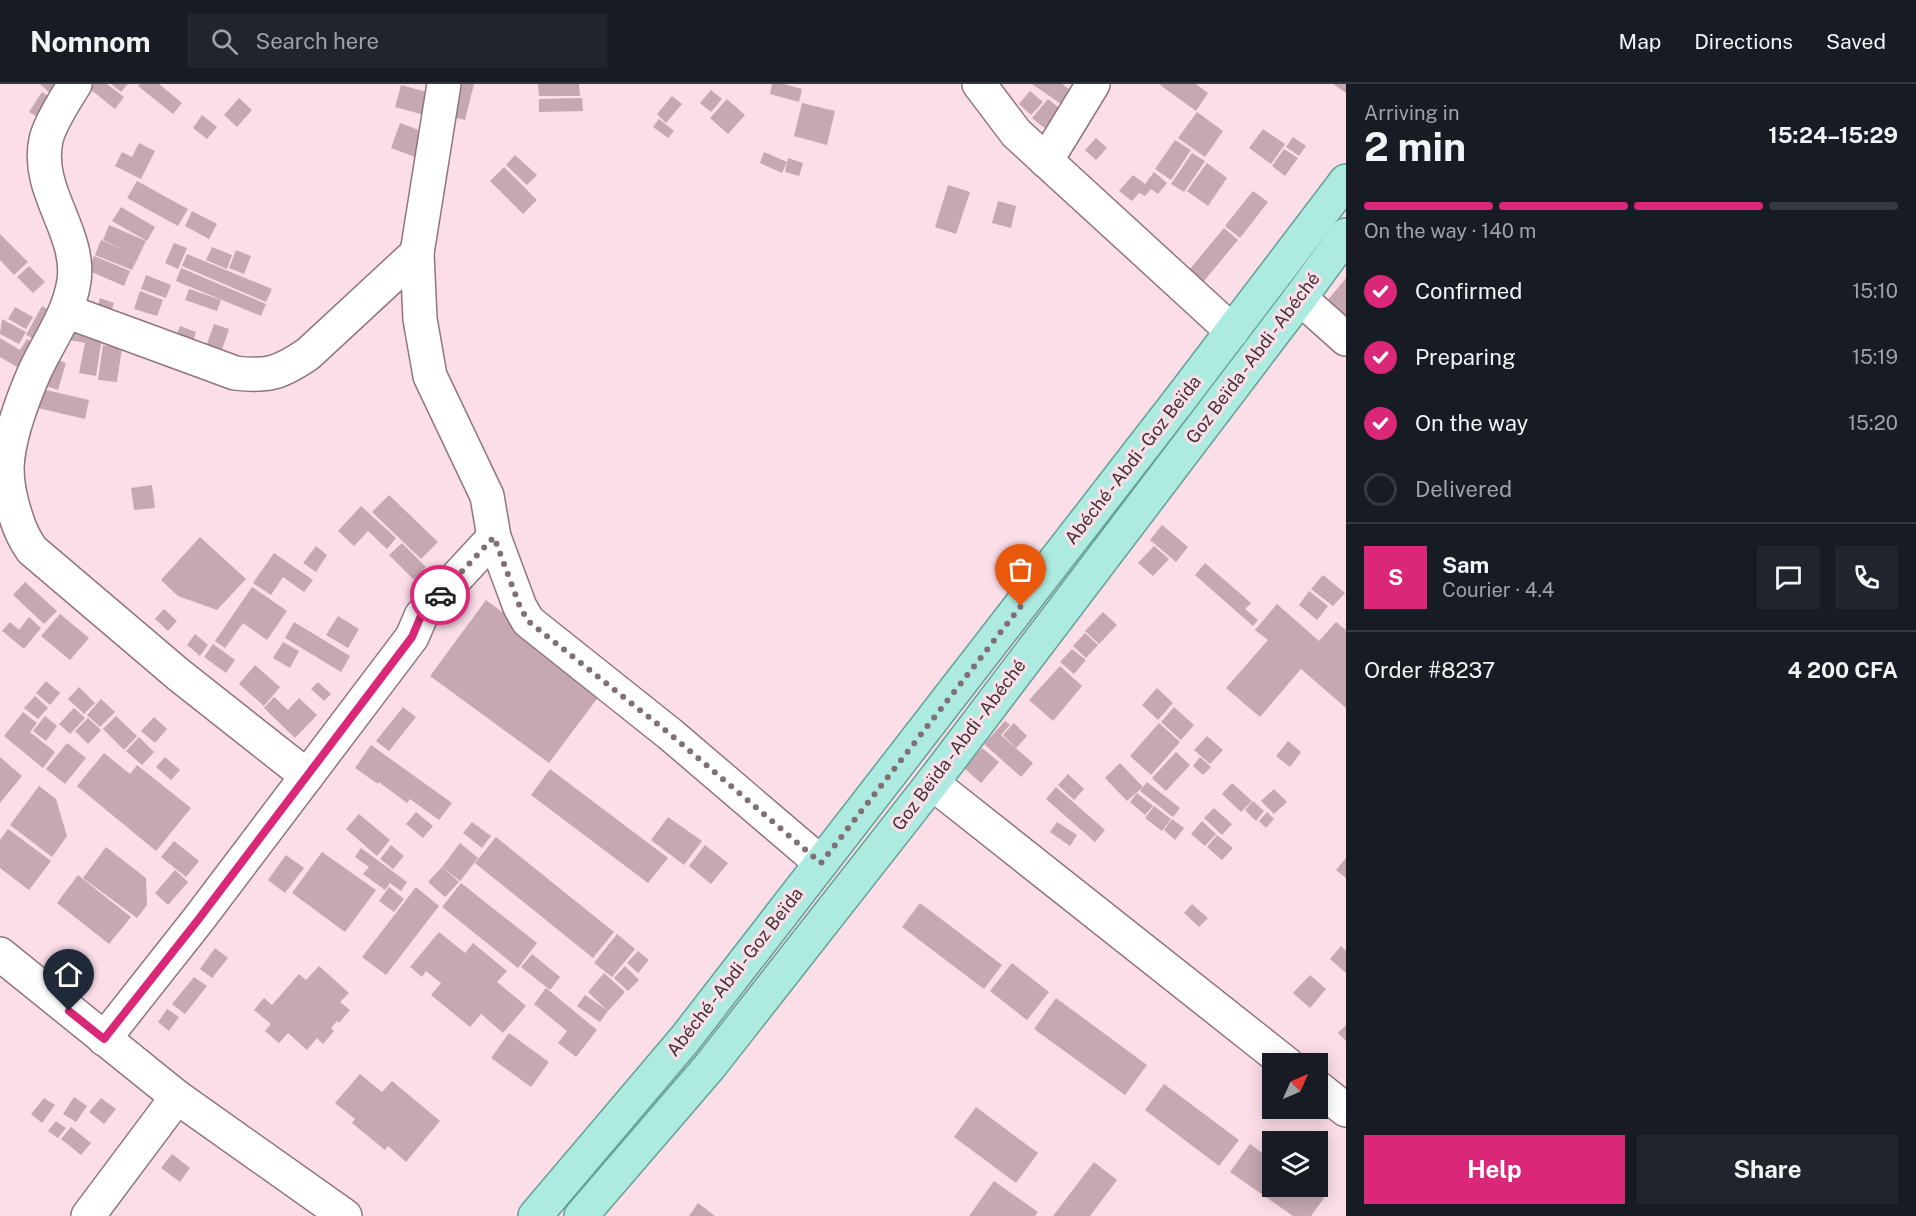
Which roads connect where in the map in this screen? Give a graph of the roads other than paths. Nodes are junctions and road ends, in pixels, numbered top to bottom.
1 (75, 84) edge
2 (444, 84) edge
3 (979, 84) edge
4 (1093, 84) edge
5 (1046, 161) junction
6 (1346, 181) edge
7 (1346, 235) edge
8 (417, 253) junction
9 (1300, 298) junction
10 (66, 311) junction
11 (1232, 331) junction
12 (1346, 339) edge
13 (7, 424) edge
14 (494, 537) junction
15 (307, 776) junction
16 (932, 783) junction
17 (821, 863) junction
18 (0, 954) edge
19 (104, 1039) junction
20 (1273, 1053) edge
21 (1328, 1096) edge
22 (177, 1097) junction
23 (1346, 1110) edge
24 (544, 1213) edge
25 (88, 1216) edge
26 (345, 1216) edge
27 (581, 1216) edge

1 - 10 street
2 - 8 street
3 - 5 street
4 - 5 street
5 - 11 street
6 - 11 main road, Abéché - Abdi - Goz Beïda
7 - 9 main road, Goz Beïda - Abdi - Abéché
8 - 10 street
8 - 14 street
9 - 12 street
9 - 16 main road, Goz Beïda - Abdi - Abéché
10 - 13 street
11 - 17 main road, Abéché - Abdi - Goz Beïda
13 - 15 street
14 - 15 street
14 - 17 street
15 - 19 street
16 - 20 street
16 - 27 main road, Goz Beïda - Abdi - Abéché
17 - 24 main road, Abéché - Abdi - Goz Beïda
18 - 19 street
19 - 22 street
21 - 23 street
22 - 25 street
22 - 26 street

